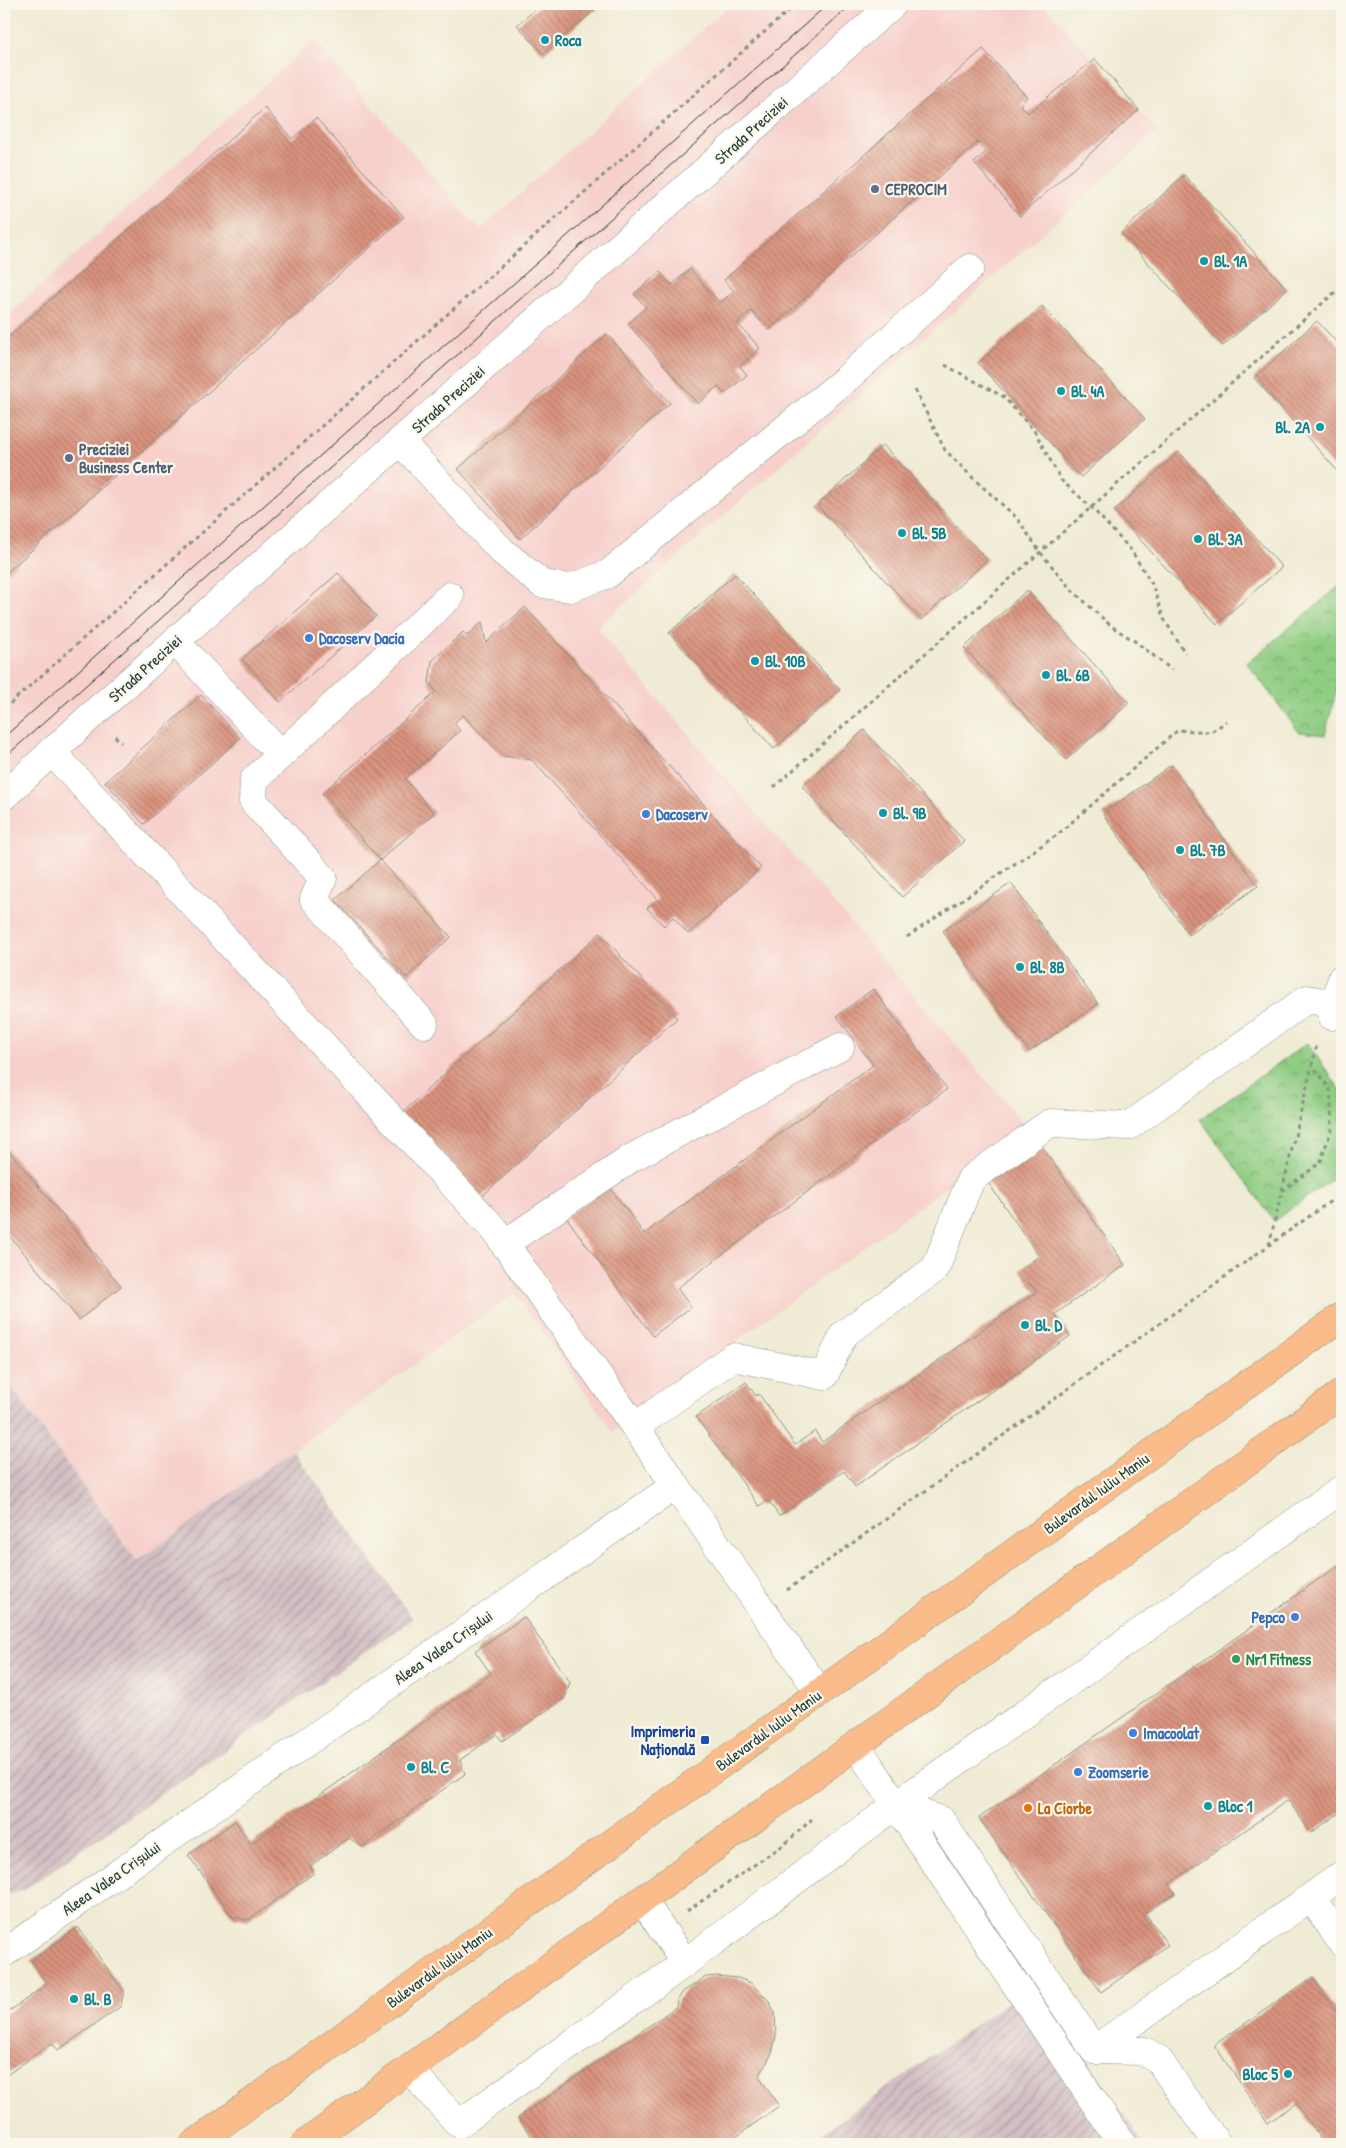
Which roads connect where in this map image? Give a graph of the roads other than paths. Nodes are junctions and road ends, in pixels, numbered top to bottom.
1 (893, 4) edge
2 (970, 268) dead end
3 (400, 441) junction
4 (450, 596) dead end
5 (175, 641) junction
6 (51, 751) junction
7 (281, 755) junction
8 (4, 796) edge
9 (1338, 1009) edge
10 (424, 1024) dead end
11 (840, 1047) dead end
12 (504, 1244) junction
13 (1342, 1316) edge
14 (1342, 1393) edge
15 (635, 1427) junction
16 (676, 1485) junction
17 (1342, 1489) edge
18 (820, 1693) junction
19 (856, 1745) junction
20 (896, 1805) junction
21 (1342, 1875) edge
22 (1311, 1897) junction
23 (643, 1900) junction
24 (1342, 1943) edge
25 (4, 1953) edge
26 (685, 1963) junction
27 (1094, 2050) junction
28 (409, 2069) junction
29 (194, 2144) edge
30 (304, 2144) edge
31 (1122, 2144) edge
32 (1218, 2144) edge

1 - 3 street, Strada Preciziei
2 - 3 street
3 - 5 street, Strada Preciziei
4 - 7 street
5 - 6 street, Strada Preciziei
5 - 7 street
6 - 8 street, Strada Preciziei
6 - 12 street
7 - 10 street
9 - 15 street
11 - 12 street
12 - 15 street
13 - 18 main road, Bulevardul Iuliu Maniu
14 - 19 main road
15 - 16 street
16 - 18 street
16 - 25 street, Aleea Valea Crișului
17 - 20 street
18 - 29 main road, Bulevardul Iuliu Maniu
19 - 20 street
19 - 23 main road
20 - 26 street
20 - 27 street
20 - 31 street
21 - 22 street
22 - 24 street
22 - 27 street
23 - 26 street
23 - 28 main road
26 - 28 street
27 - 32 street
28 - 30 main road

